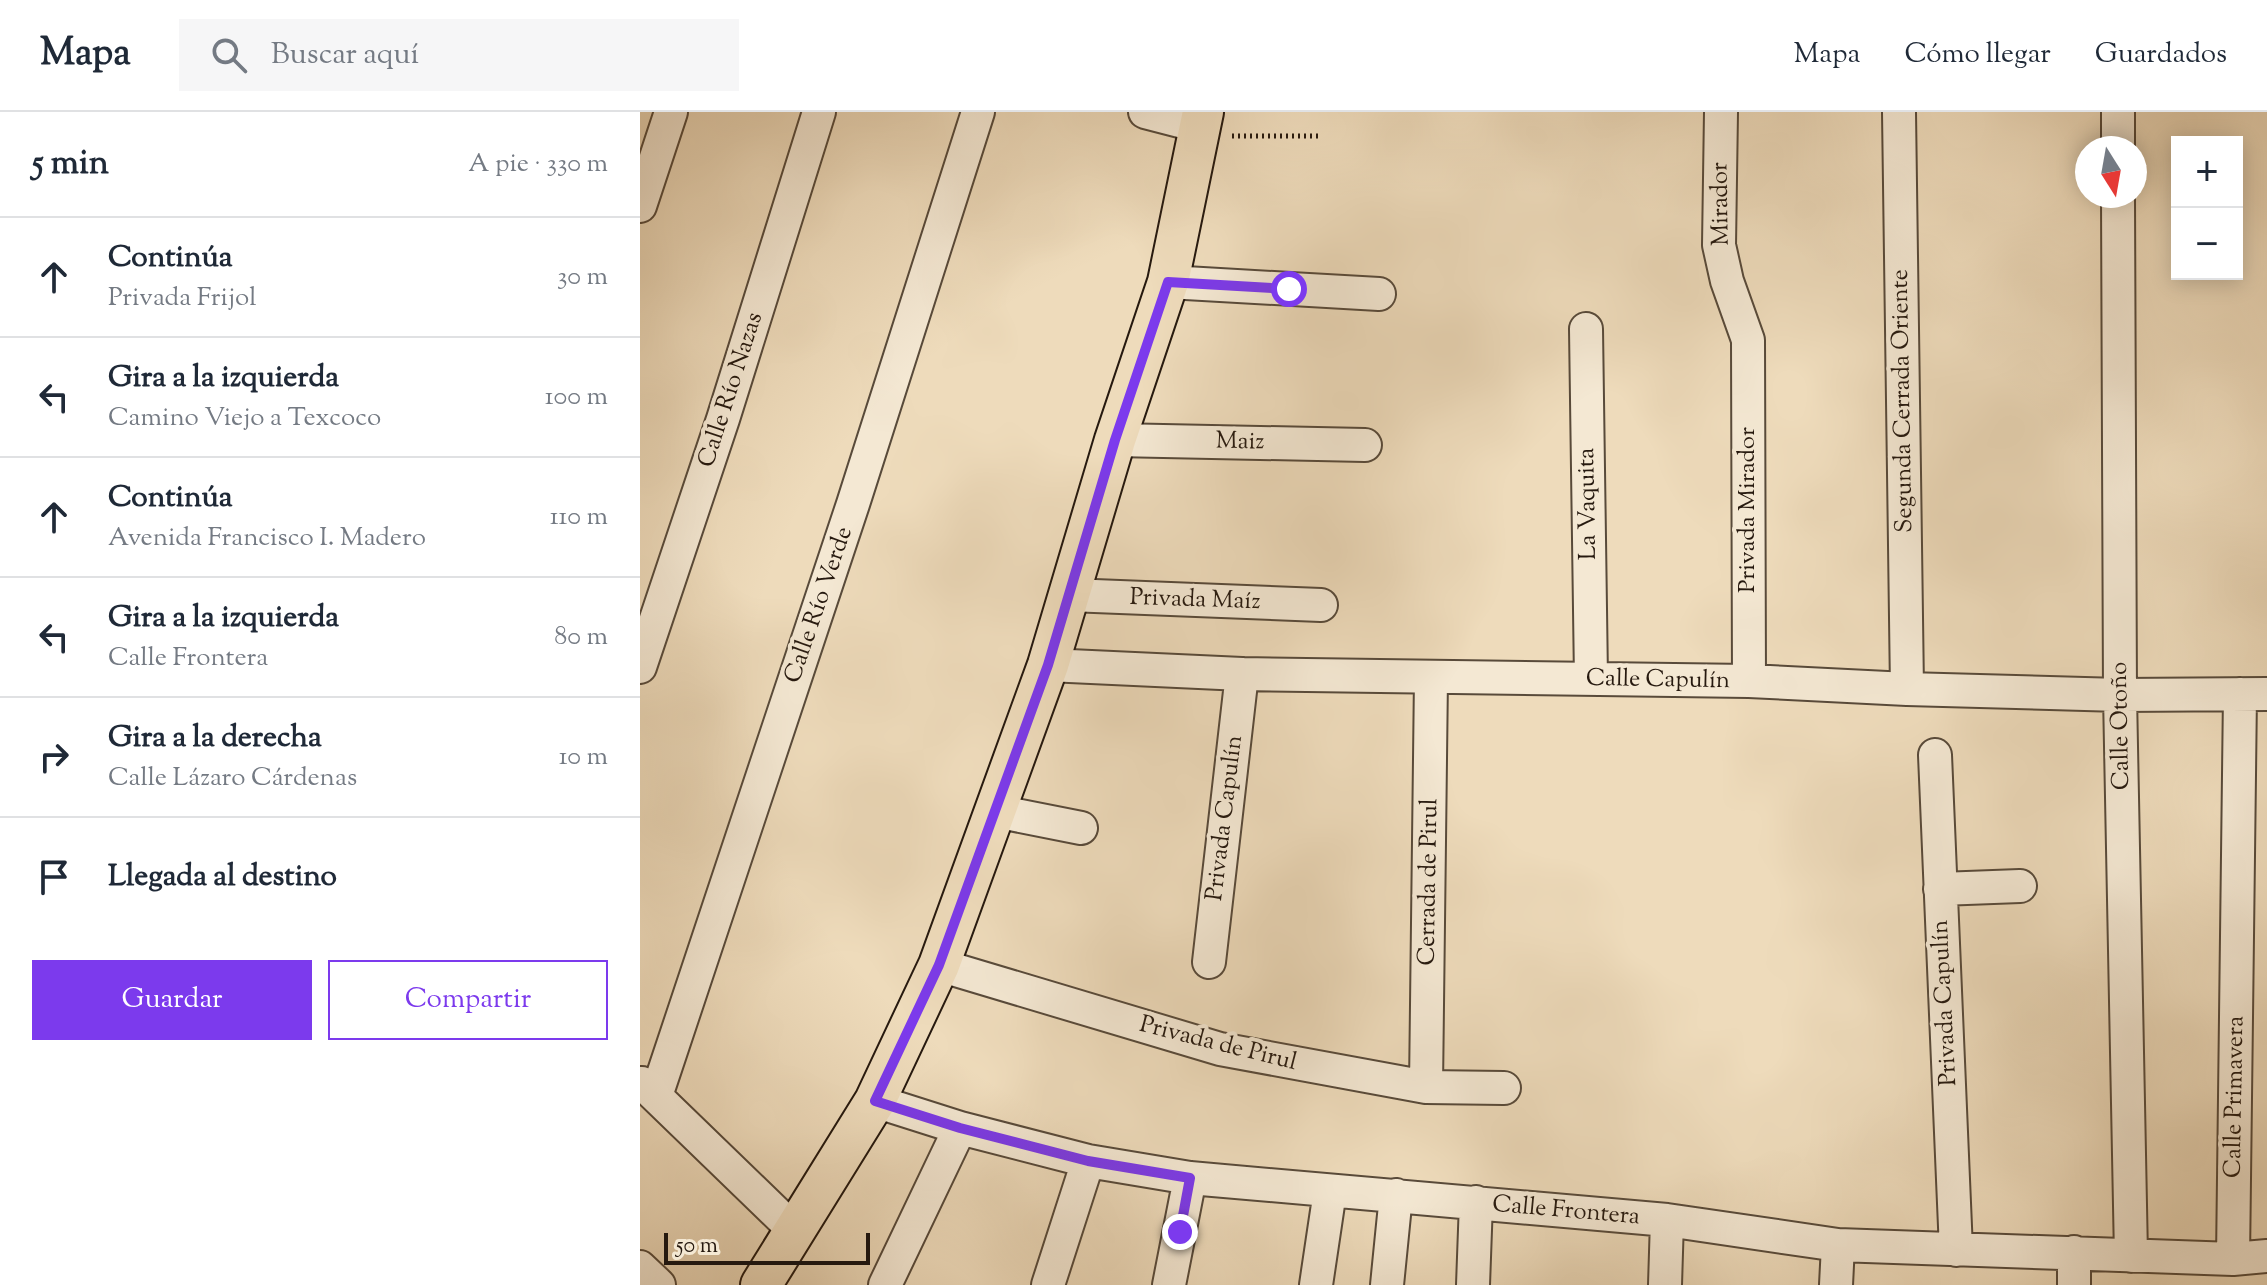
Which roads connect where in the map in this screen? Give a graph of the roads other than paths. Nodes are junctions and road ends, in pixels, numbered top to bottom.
1 (671, 112) edge
2 (819, 112) edge
3 (978, 112) edge
4 (1145, 112) edge
5 (1721, 112) edge
6 (1899, 112) edge
7 (2118, 112) edge
8 (1200, 124) edge
9 (2118, 136) edge
10 (640, 206) edge
11 (2118, 208) edge
12 (1168, 282) junction
13 (1379, 294) dead end
14 (1586, 329) dead end
15 (1748, 340) joint
16 (1115, 440) junction
17 (1365, 445) dead end
18 (1069, 595) junction
19 (1321, 605) dead end
20 (1048, 665) junction
21 (640, 667) edge
22 (1242, 674) junction
23 (1431, 677) junction
24 (1591, 679) junction
25 (1749, 681) junction
26 (1907, 689) junction
27 (2253, 694) edge
28 (2120, 695) junction
29 (1935, 755) dead end
30 (995, 811) junction
31 (1081, 828) dead end
32 (2020, 886) dead end
33 (1940, 889) junction
34 (2252, 904) edge
35 (1209, 962) dead end
36 (939, 965) junction
37 (1426, 1087) junction
38 (648, 1088) edge
39 (1504, 1088) dead end
40 (875, 1101) junction
41 (960, 1128) junction
42 (1088, 1161) junction
43 (1190, 1178) junction
44 (1330, 1191) junction
45 (1396, 1195) junction
46 (1476, 1202) junction
47 (1667, 1220) junction
48 (795, 1231) junction
49 (1838, 1245) junction
50 (1956, 1250) junction
51 (2074, 1252) junction
52 (2131, 1256) junction
53 (2250, 1265) edge
54 (640, 1267) edge
55 (659, 1285) edge
56 (761, 1285) edge
57 (885, 1285) edge
58 (1048, 1285) edge
59 (1169, 1285) edge
60 (1316, 1285) edge
61 (1387, 1285) edge
62 (1473, 1285) edge
63 (1665, 1285) edge
64 (1836, 1285) edge
65 (2074, 1285) edge

1 - 10 street
2 - 21 street, Calle Río Nazas
3 - 38 street, Calle Río Verde
4 - 8 street
5 - 15 street, Mirador
6 - 26 street, Segunda Cerrada Oriente
7 - 9 street
8 - 12 main road
11 - 28 street, Calle Otoño
12 - 13 street
12 - 16 main road
14 - 24 street, La Vaquita
15 - 25 street, Privada Mirador
16 - 17 street, Maiz
16 - 18 main road
18 - 19 street, Privada Maíz
18 - 20 main road
20 - 22 street, Calle Capulín
20 - 30 main road
22 - 23 street, Calle Capulín
22 - 35 street, Privada Capulín
23 - 24 street, Calle Capulín
23 - 37 street, Cerrada de Pirul
24 - 25 street, Calle Capulín
25 - 26 street, Calle Capulín
26 - 28 street, Calle Capulín
27 - 28 street, Calle Capulín
27 - 34 street, Calle Primavera
28 - 52 street, Calle Otoño
29 - 33 street, Privada Capulín
30 - 31 street
30 - 36 main road
32 - 33 street
33 - 50 street, Privada Capulín
34 - 53 street, Calle Primavera
36 - 37 street, Privada de Pirul
36 - 40 main road
37 - 39 street, Privada de Pirul
38 - 48 street
40 - 41 street, Calle Frontera
40 - 48 main road
41 - 42 street, Calle Frontera
41 - 57 street
42 - 43 street, Calle Frontera
42 - 58 street
43 - 44 street, Calle Frontera
43 - 59 street
44 - 45 street, Calle Frontera
44 - 60 street
45 - 46 street, Calle Frontera
45 - 61 street
46 - 47 street, Calle Frontera
46 - 62 street
47 - 49 street, Calle Frontera
47 - 63 street
48 - 56 main road
49 - 50 street, Calle Frontera
49 - 64 street
50 - 51 street, Calle Frontera
51 - 52 street, Calle Frontera
51 - 65 street
52 - 53 street, Calle Frontera
54 - 55 street

